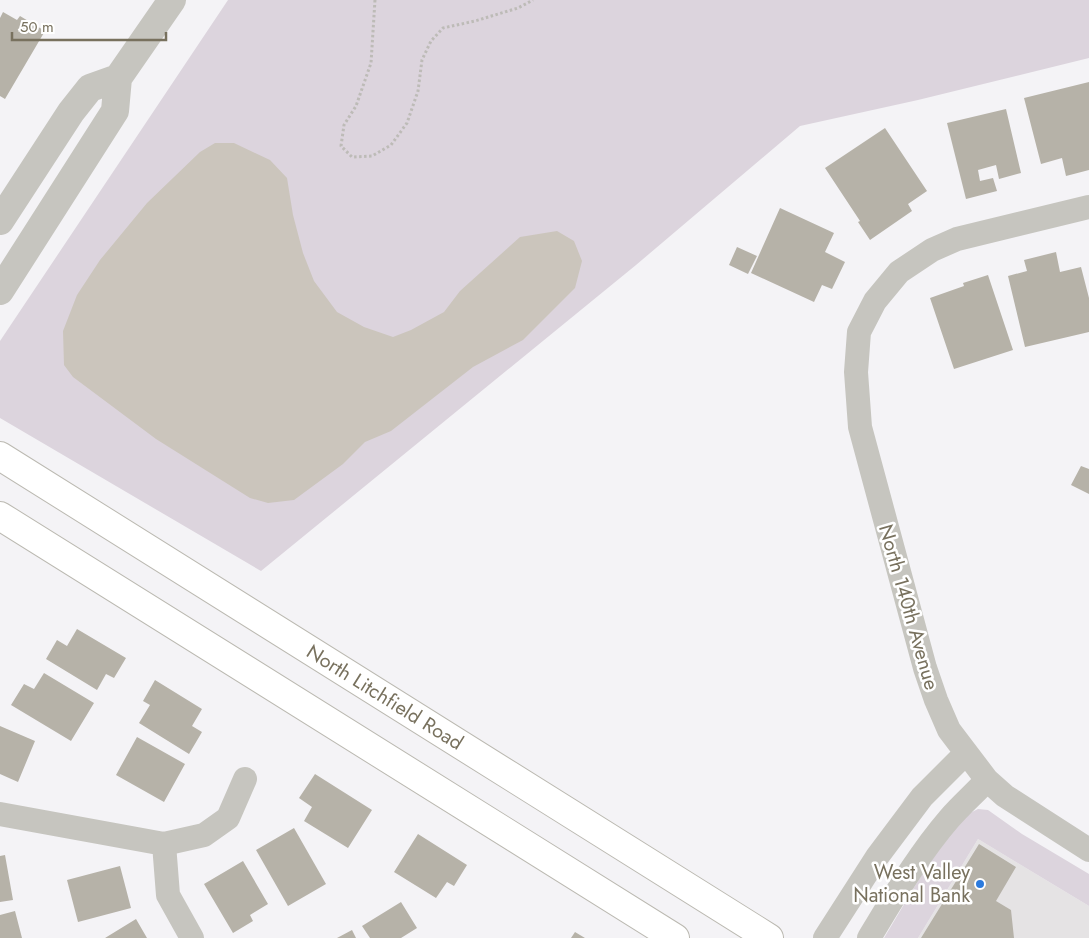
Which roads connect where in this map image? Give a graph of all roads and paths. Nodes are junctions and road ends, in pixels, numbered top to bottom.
1 (172, 0) edge
2 (374, 0) edge
3 (533, 0) edge
4 (118, 78) junction
5 (1089, 207) edge
6 (0, 221) edge
7 (0, 291) edge
8 (0, 456) edge
9 (0, 516) edge
10 (966, 753) junction
11 (245, 779) dead end
12 (987, 780) junction
13 (0, 814) edge
14 (164, 844) junction
15 (1089, 850) edge
16 (192, 938) edge
17 (675, 938) edge
18 (769, 938) edge
19 (825, 938) edge
20 (869, 938) edge

1 - 4 street
2 - 3 path
4 - 6 street
4 - 7 street
5 - 10 street, North 140th Avenue
8 - 18 main road, North Litchfield Road
9 - 17 main road
10 - 12 street, North 140th Avenue
10 - 19 street
11 - 14 street
12 - 15 street, North 140th Avenue
12 - 20 street
13 - 14 street
14 - 16 street

